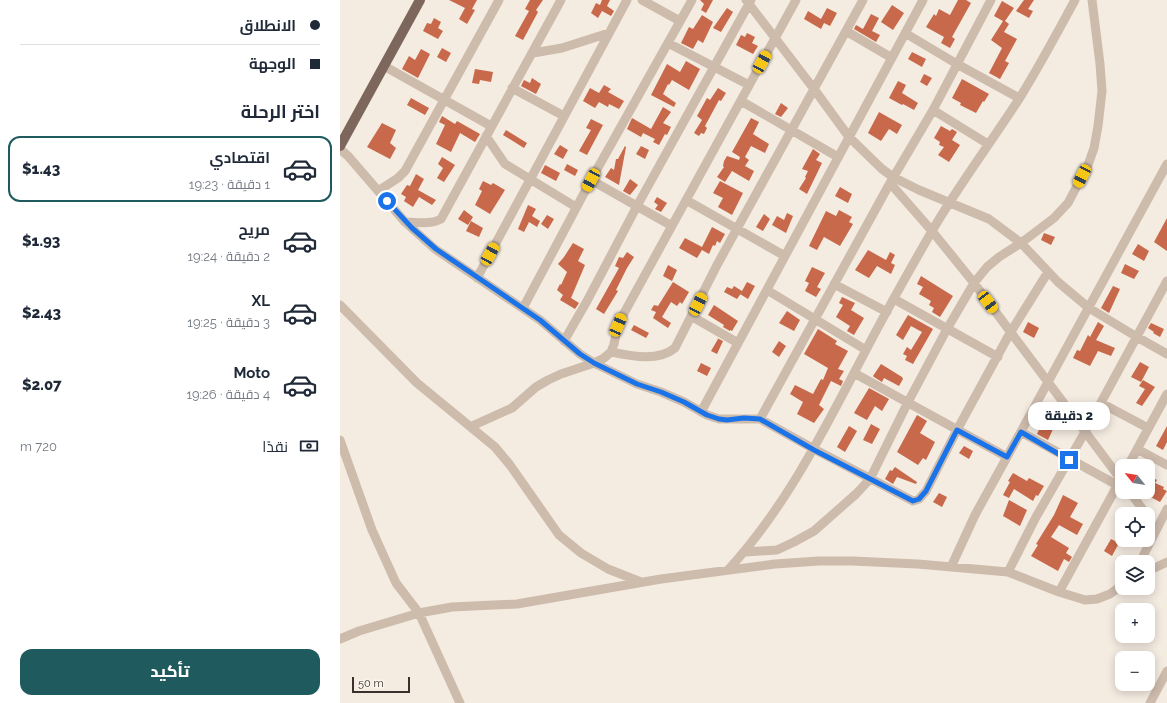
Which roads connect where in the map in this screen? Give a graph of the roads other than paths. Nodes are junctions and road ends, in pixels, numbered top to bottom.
1 (420, 0) edge
2 (499, 0) edge
3 (561, 0) edge
4 (627, 0) edge
5 (642, 0) edge
6 (692, 0) edge
7 (796, 0) edge
8 (863, 0) edge
9 (923, 0) edge
10 (991, 0) edge
11 (1075, 0) edge
12 (1092, 0) edge
13 (749, 1) edge
14 (680, 21) junction
15 (846, 31) junction
16 (609, 33) junction
17 (905, 33) junction
18 (775, 38) junction
19 (668, 43) junction
20 (533, 53) junction
21 (892, 58) junction
22 (957, 64) junction
23 (384, 66) junction
24 (714, 67) junction
25 (749, 85) junction
26 (512, 88) junction
27 (814, 88) junction
28 (1019, 98) junction
29 (444, 99) junction
30 (741, 101) junction
31 (933, 110) junction
32 (564, 116) junction
33 (491, 126) junction
34 (792, 130) junction
35 (486, 136) junction
36 (849, 137) junction
37 (988, 144) junction
38 (340, 148) edge
39 (838, 157) junction
40 (1167, 164) edge
41 (1165, 175) edge
42 (529, 180) junction
43 (591, 180) junction
44 (892, 180) junction
45 (378, 191) junction
46 (686, 200) junction
47 (949, 203) junction
48 (576, 206) junction
49 (637, 206) junction
50 (406, 222) junction
51 (672, 226) junction
52 (737, 229) junction
53 (932, 231) junction
54 (1021, 243) junction
55 (785, 256) junction
56 (1048, 272) junction
57 (477, 278) junction
58 (1167, 281) edge
59 (974, 283) junction
60 (834, 284) junction
61 (767, 290) junction
62 (894, 299) junction
63 (340, 305) edge
64 (522, 308) junction
65 (1089, 308) junction
66 (887, 312) junction
67 (691, 316) junction
68 (815, 319) junction
69 (947, 329) junction
70 (1010, 332) junction
71 (1137, 338) junction
72 (564, 341) junction
73 (738, 343) junction
74 (866, 350) junction
75 (611, 352) junction
76 (1167, 354) edge
77 (998, 357) junction
78 (594, 363) junction
79 (854, 373) junction
80 (1048, 382) junction
81 (1167, 394) edge
82 (908, 402) junction
83 (1101, 403) junction
84 (701, 412) junction
85 (760, 419) junction
86 (472, 426) junction
87 (1148, 428) junction
88 (957, 430) junction
89 (1021, 432) junction
90 (1085, 432) junction
91 (340, 440) edge
92 (1137, 449) junction
93 (814, 450) junction
94 (1007, 457) junction
95 (1132, 459) edge
96 (1069, 460) junction
97 (1167, 465) edge
98 (1115, 473) edge
99 (870, 479) junction
100 (1115, 479) edge
101 (1115, 492) edge
102 (1167, 509) edge
103 (1155, 526) edge
104 (1157, 529) junction
105 (745, 552) junction
106 (1144, 555) edge
107 (1167, 562) edge
108 (951, 567) junction
109 (1155, 568) edge
110 (728, 570) junction
111 (1008, 572) junction
112 (642, 583) junction
113 (1115, 590) edge
114 (1059, 592) junction
115 (420, 612) junction
116 (340, 639) edge
117 (1167, 671) edge
118 (460, 703) edge
119 (1150, 703) edge

1 - 23 main road
2 - 29 street
3 - 20 street
4 - 16 street
5 - 14 street
6 - 14 street
7 - 18 street
8 - 15 street
9 - 17 street
10 - 22 street
11 - 28 street
12 - 54 street
13 - 18 street
13 - 24 street
14 - 19 street
15 - 21 street
15 - 27 street
16 - 20 street
16 - 32 street
17 - 21 street
17 - 22 street
18 - 25 street
18 - 27 street
19 - 24 street
19 - 43 street
20 - 26 street
21 - 36 street
22 - 28 street
22 - 31 street
23 - 29 street
23 - 38 main road
24 - 25 street
24 - 49 street
25 - 30 street
26 - 32 street
26 - 33 street
27 - 34 street
27 - 36 street
28 - 37 street
29 - 33 street
29 - 45 street
30 - 34 street
30 - 46 street
31 - 37 street
31 - 44 street
32 - 42 street
33 - 35 street
34 - 39 street
34 - 52 street
35 - 42 street
35 - 50 street
36 - 39 street
36 - 44 street
37 - 47 street
38 - 45 street
39 - 55 street
40 - 41 street
41 - 65 street
42 - 48 street
42 - 57 street
43 - 48 street
43 - 49 street
44 - 47 street
44 - 53 street
44 - 60 street
45 - 50 street
46 - 51 street
46 - 52 street
47 - 53 street
47 - 54 street
48 - 64 street
49 - 51 street
49 - 72 street
50 - 57 street
51 - 75 street
52 - 55 street
52 - 67 street
53 - 59 street
53 - 62 street
54 - 56 street
54 - 59 street
55 - 61 street
56 - 65 street
56 - 70 street
57 - 64 street
58 - 71 street
59 - 69 street
59 - 70 street
60 - 66 street
60 - 68 street
61 - 68 street
61 - 73 street
62 - 66 street
62 - 69 street
63 - 86 street
64 - 72 street
65 - 71 street
65 - 80 street
66 - 74 street
67 - 73 street
67 - 75 street
68 - 74 street
68 - 85 street
69 - 77 street
69 - 82 street
70 - 77 street
70 - 80 street
71 - 76 street
71 - 83 street
72 - 78 street
73 - 84 street
74 - 79 street
75 - 78 street
77 - 88 street
78 - 84 street
78 - 86 street
79 - 82 street
79 - 93 street
80 - 89 street
80 - 90 street
81 - 87 street
82 - 88 street
82 - 99 street
83 - 87 street
83 - 90 street
84 - 85 street
85 - 93 street
86 - 112 street
87 - 92 street
88 - 94 street
88 - 99 street
89 - 94 street
89 - 96 street
90 - 96 street
90 - 98 street
91 - 115 street
92 - 95 street
92 - 97 street
93 - 99 street
93 - 105 street
94 - 108 street
96 - 100 street
96 - 111 street
99 - 105 street
101 - 114 street
102 - 104 street
103 - 104 street
104 - 106 street
105 - 110 street
107 - 109 street
108 - 110 street
108 - 111 street
110 - 112 street
111 - 114 street
112 - 115 street
113 - 114 street
115 - 116 street
115 - 118 street
117 - 119 street

